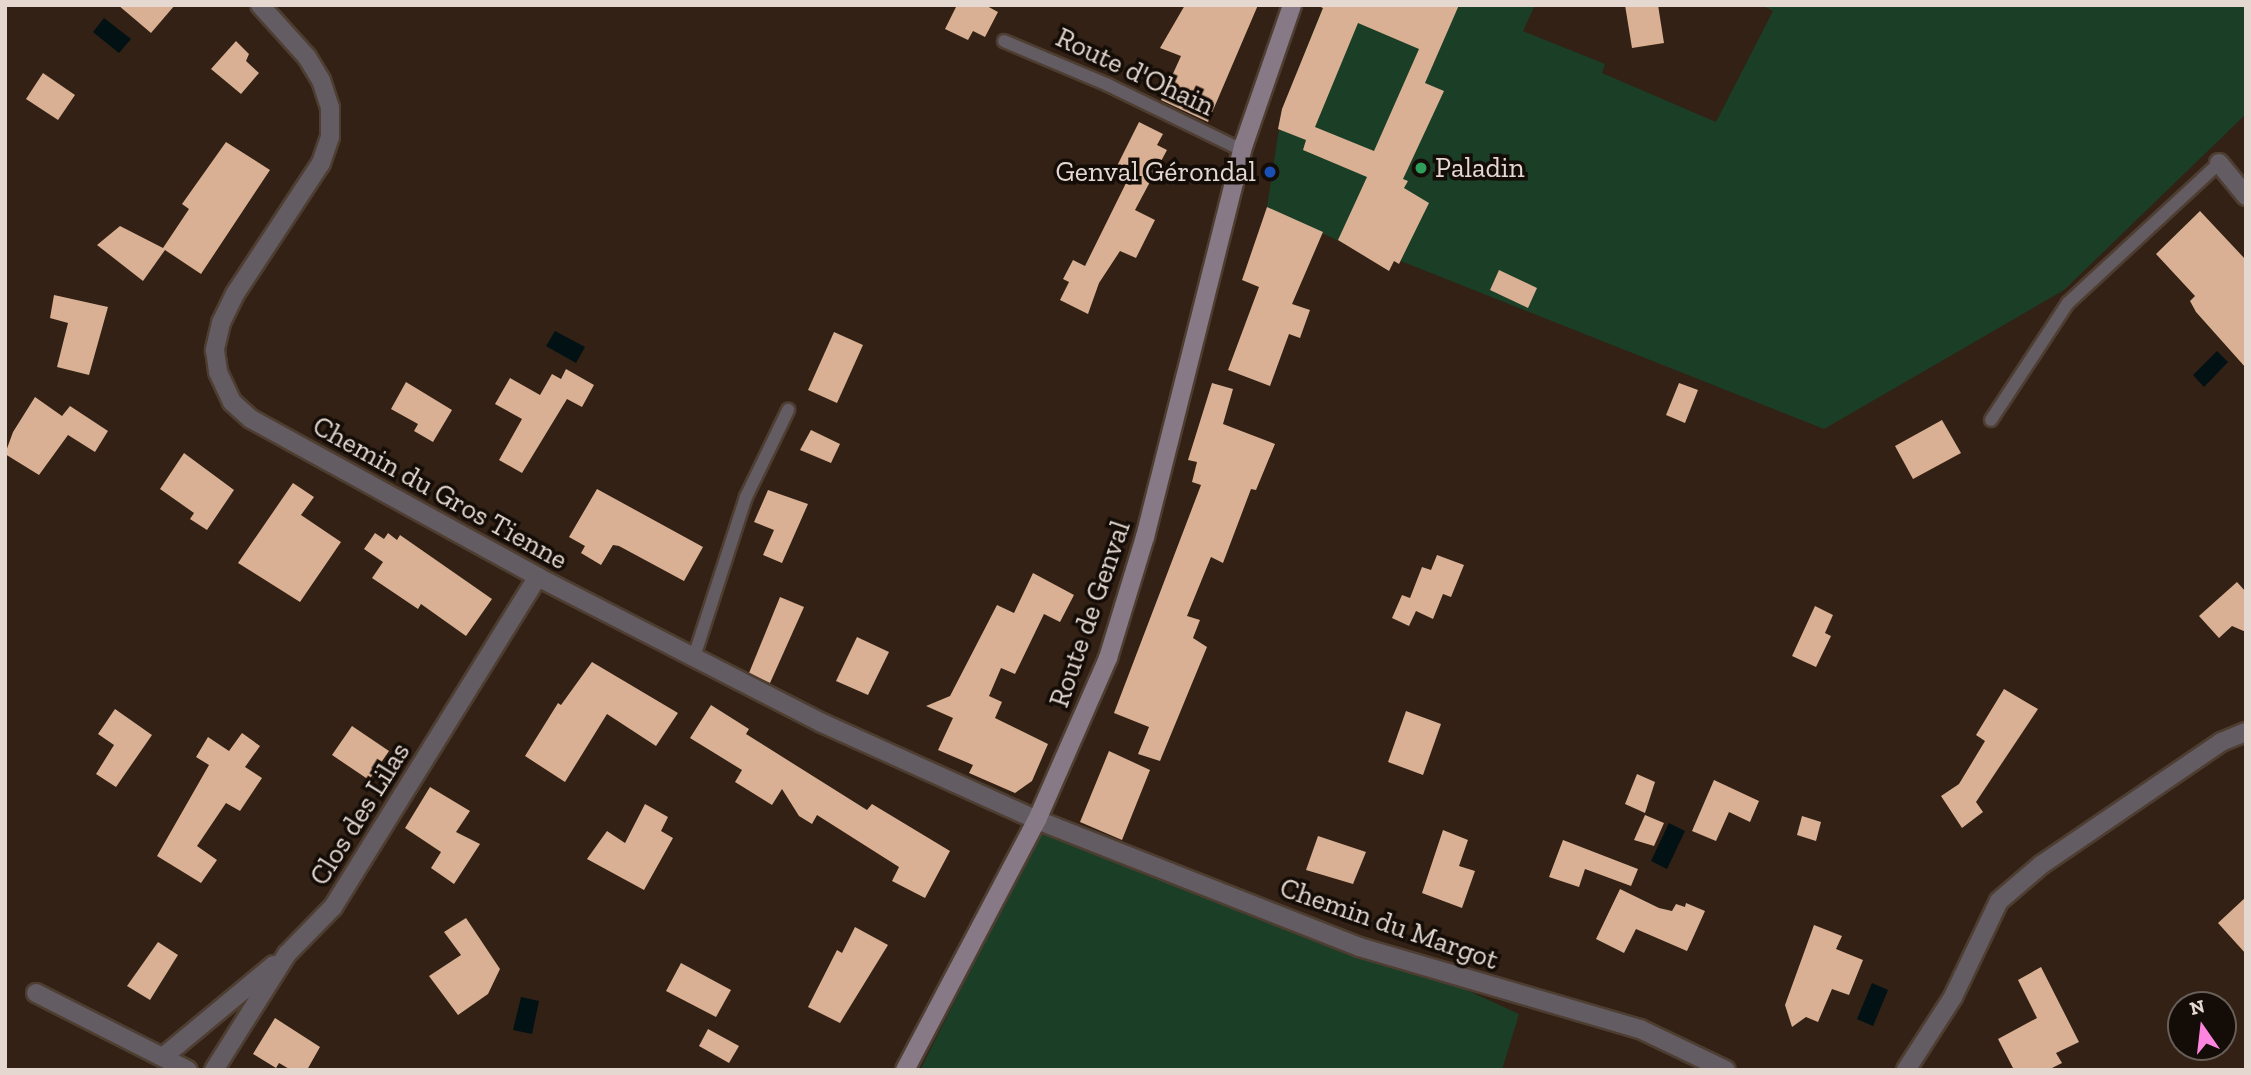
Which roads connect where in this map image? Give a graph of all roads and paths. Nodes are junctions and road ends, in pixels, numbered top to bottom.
1 (260, 5) edge
2 (1292, 5) edge
3 (1004, 41) dead end
4 (1244, 148) junction
5 (2218, 163) joint
6 (2246, 196) edge
7 (788, 410) dead end
8 (1990, 420) dead end
9 (538, 577) junction
10 (694, 657) junction
11 (2246, 732) edge
12 (1037, 820) junction
13 (287, 954) junction
14 (36, 993) dead end
15 (163, 1057) junction
16 (188, 1070) edge
17 (214, 1070) edge
18 (905, 1070) edge
19 (1726, 1070) edge
20 (1906, 1070) edge

1 - 9 street, Chemin du Gros Tienne
2 - 4 main road, Route d'Ohain
3 - 4 lane, Route d'Ohain
4 - 12 main road, Route de Genval
5 - 6 street
5 - 8 lane
7 - 10 lane
9 - 10 street, Chemin du Gros Tienne
9 - 13 street, Clos des Lilas
10 - 12 street, Chemin du Gros Tienne
11 - 20 street
12 - 18 main road, Route de Genval
12 - 19 street, Chemin du Margot
13 - 15 street
13 - 17 street, Clos des Lilas
14 - 15 street
15 - 16 street

